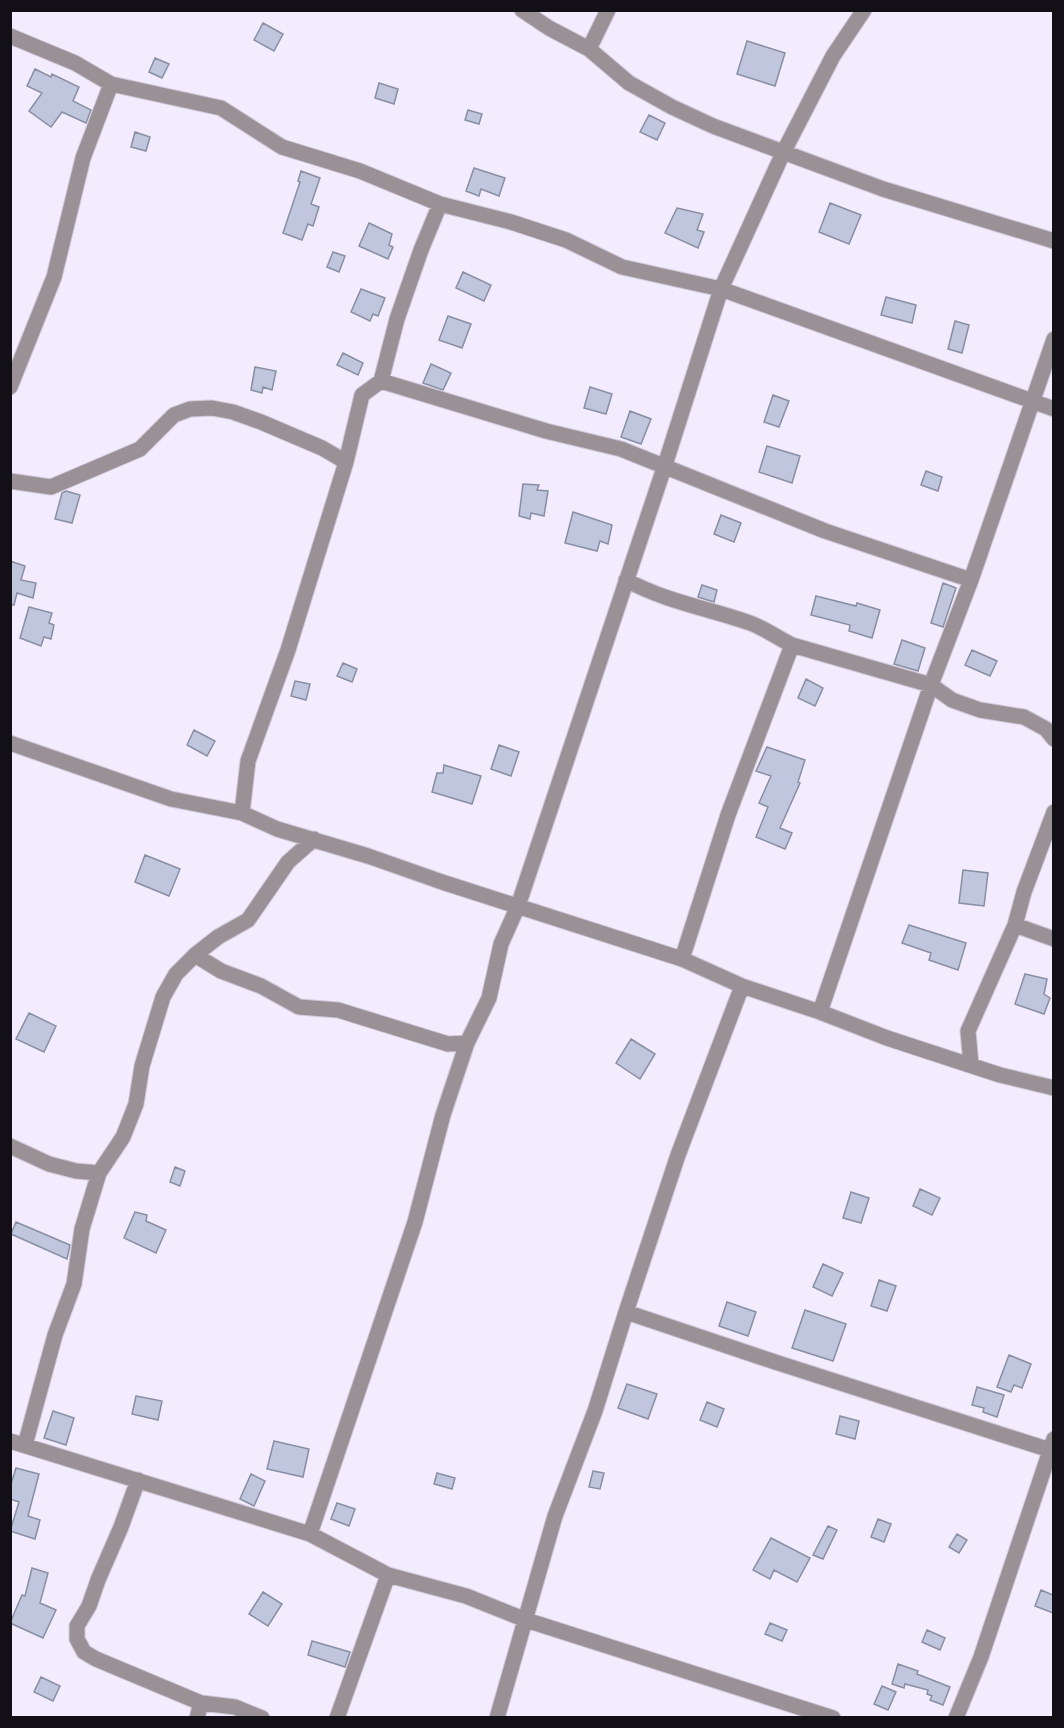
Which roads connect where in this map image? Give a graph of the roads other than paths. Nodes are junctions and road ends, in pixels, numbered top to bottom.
1 (522, 10) edge
2 (608, 10) edge
3 (864, 10) edge
4 (10, 36) edge
5 (590, 49) junction
6 (111, 84) junction
7 (783, 153) junction
8 (440, 204) junction
9 (1053, 241) edge
10 (721, 289) junction
11 (1053, 339) edge
12 (381, 381) junction
13 (10, 387) edge
14 (1032, 402) junction
15 (1053, 409) edge
16 (345, 462) junction
17 (665, 465) junction
18 (10, 481) edge
19 (626, 580) junction
20 (971, 580) junction
21 (792, 645) junction
22 (931, 685) junction
23 (1053, 739) edge
24 (10, 743) edge
25 (1053, 812) edge
26 (242, 813) junction
27 (314, 839) junction
28 (518, 906) junction
29 (1015, 925) junction
30 (1053, 939) edge
31 (195, 955) junction
32 (682, 958) junction
33 (742, 986) junction
34 (820, 1012) junction
35 (467, 1044) junction
36 (971, 1065) junction
37 (1053, 1088) edge
38 (10, 1146) edge
39 (99, 1173) junction
40 (626, 1312) junction
41 (18, 1443) edge
42 (1052, 1445) edge
43 (138, 1480) junction
44 (310, 1534) junction
45 (388, 1575) junction
46 (526, 1620) junction
47 (199, 1710) edge
48 (262, 1718) edge
49 (337, 1718) edge
50 (497, 1718) edge
51 (833, 1718) edge
52 (956, 1718) edge

1 - 5 street
2 - 5 street
3 - 7 street
4 - 6 street
5 - 7 street
6 - 8 street
6 - 13 street
7 - 9 street
7 - 10 street
8 - 10 street
8 - 12 street
10 - 14 street
10 - 17 street
11 - 14 street
12 - 16 street
12 - 17 street
14 - 15 street
14 - 20 street
16 - 18 street
16 - 26 street
17 - 19 street
17 - 20 street
19 - 21 street
19 - 28 street
20 - 22 street
21 - 22 street
21 - 32 street
22 - 23 street
22 - 34 street
24 - 26 street
25 - 29 street
26 - 27 street
27 - 28 street
27 - 31 street
28 - 32 street
28 - 35 street
29 - 30 street
29 - 36 street
31 - 35 street
31 - 39 street
32 - 33 street
33 - 34 street
33 - 40 street
34 - 36 street
35 - 44 street
36 - 37 street
38 - 39 street
39 - 41 street
40 - 42 street
40 - 46 street
41 - 43 street
42 - 52 street
43 - 44 street
43 - 47 street
44 - 45 street
45 - 46 street
45 - 49 street
46 - 50 street
46 - 51 street
47 - 48 street

